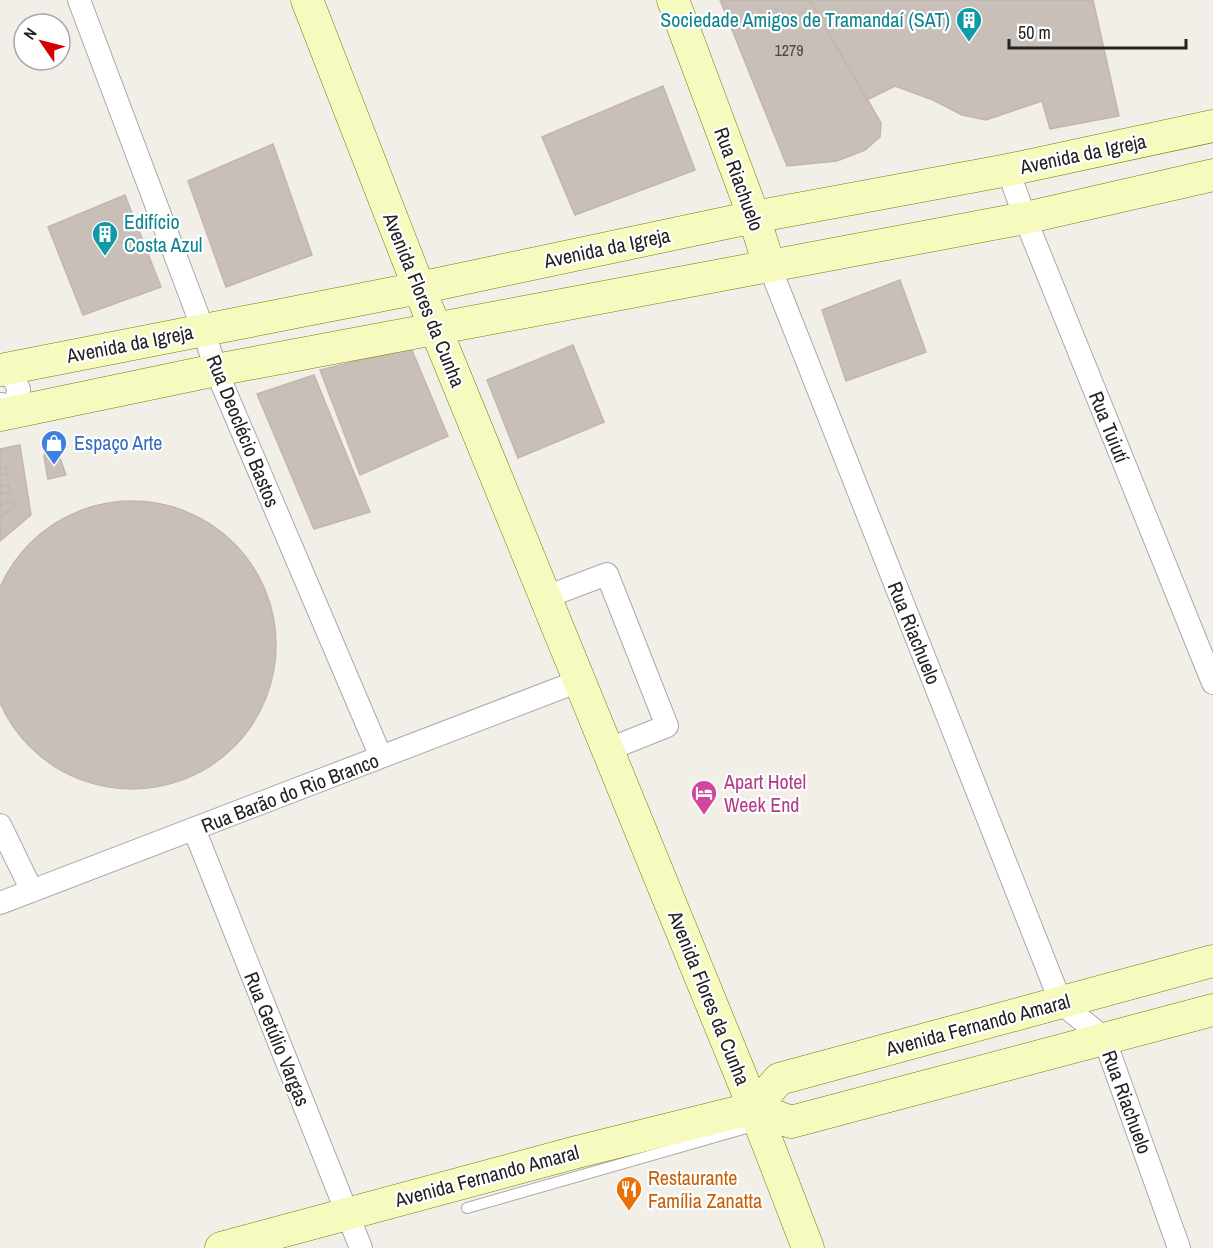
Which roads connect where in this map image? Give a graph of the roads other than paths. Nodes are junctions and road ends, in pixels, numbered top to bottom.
1 (79, 0) edge
2 (307, 0) edge
3 (673, 0) edge
4 (1213, 126) edge
5 (1008, 170) junction
6 (1213, 175) edge
7 (754, 217) junction
8 (1025, 218) junction
9 (769, 265) junction
10 (419, 288) junction
11 (203, 329) junction
12 (436, 329) junction
13 (216, 370) junction
14 (0, 371) edge
15 (4, 410) edge
16 (546, 597) junction
17 (579, 681) junction
18 (1213, 683) edge
19 (607, 750) junction
20 (381, 757) junction
21 (0, 825) edge
22 (194, 830) junction
23 (32, 891) junction
24 (0, 903) edge
25 (1213, 962) edge
26 (1061, 1003) junction
27 (1213, 1010) edge
28 (1104, 1038) junction
29 (757, 1116) junction
30 (466, 1208) dead end
31 (347, 1214) junction
32 (221, 1248) edge
33 (361, 1248) edge
34 (808, 1248) edge
35 (1179, 1248) edge

1 - 11 street, Rua Deoclécio Bastos
2 - 10 main road, Avenida Flores da Cunha
3 - 7 main road, Rua Riachuelo
4 - 5 main road, Avenida da Igreja
5 - 7 main road, Avenida da Igreja
5 - 8 street, Rua Tuiutí
6 - 8 main road
7 - 9 main road, Rua Riachuelo
7 - 10 main road, Avenida da Igreja
8 - 9 main road
8 - 18 street, Rua Tuiutí
9 - 12 main road
9 - 26 street, Rua Riachuelo
10 - 11 main road, Avenida da Igreja
10 - 12 main road, Avenida Flores da Cunha
11 - 13 street, Rua Deoclécio Bastos
11 - 14 main road, Avenida da Igreja
12 - 13 main road
12 - 16 main road, Avenida Flores da Cunha
13 - 15 main road
13 - 20 street, Rua Deoclécio Bastos
14 - 15 street
16 - 17 main road, Avenida Flores da Cunha
16 - 19 street
17 - 19 main road, Avenida Flores da Cunha
17 - 20 street, Rua Barão do Rio Branco
19 - 29 main road, Avenida Flores da Cunha
20 - 22 street, Rua Barão do Rio Branco
21 - 23 street
22 - 23 street, Rua Barão do Rio Branco
22 - 31 street, Rua Getúlio Vargas
23 - 24 street, Rua Barão do Rio Branco
25 - 26 main road, Avenida Fernando Amaral
26 - 28 street, Rua Riachuelo
26 - 29 main road, Avenida Fernando Amaral
27 - 28 main road
28 - 29 main road
28 - 35 street, Rua Riachuelo
29 - 30 lane, Avenida Fernando Amaral
29 - 31 main road, Avenida Fernando Amaral
29 - 34 main road, Avenida Flores da Cunha
31 - 32 main road, Avenida Fernando Amaral
31 - 33 street, Rua Getúlio Vargas

